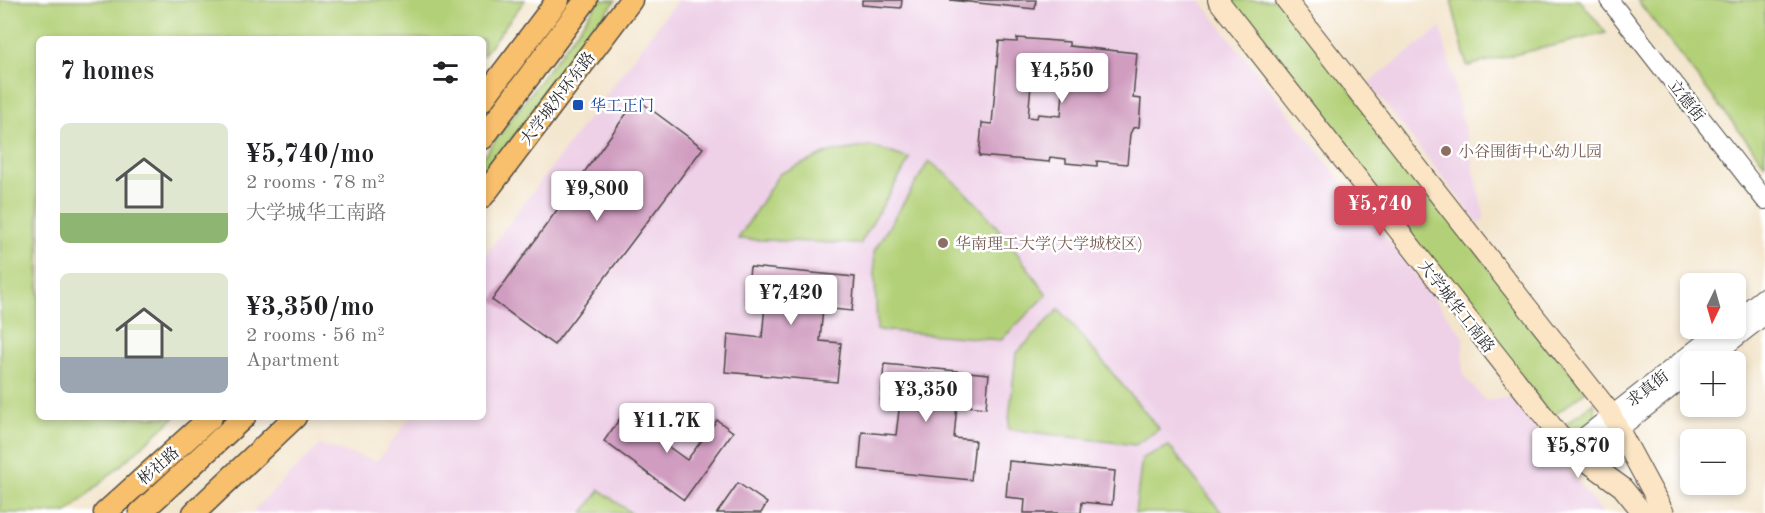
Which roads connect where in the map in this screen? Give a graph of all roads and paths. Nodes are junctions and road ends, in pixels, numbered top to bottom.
1 (558, 0) edge
2 (586, 0) edge
3 (631, 0) edge
4 (1218, 0) edge
5 (1286, 0) edge
6 (1609, 0) edge
7 (486, 95) edge
8 (486, 134) edge
9 (486, 192) edge
10 (1765, 200) edge
11 (1765, 296) edge
12 (1746, 311) edge
13 (1765, 315) edge
14 (1710, 339) edge
15 (1720, 351) edge
16 (1680, 380) edge
17 (208, 420) edge
18 (241, 420) edge
19 (292, 420) edge
20 (1615, 422) junction
21 (217, 443) junction
22 (1576, 453) junction
23 (242, 468) junction
24 (105, 513) edge
25 (140, 513) edge
26 (194, 513) edge
27 (1643, 513) edge
28 (1664, 513) edge

1 - 7 main road
2 - 8 main road
3 - 9 main road, 大学城外环东路
4 - 22 main road, 大学城华工南路
5 - 20 main road
6 - 10 street, 立德街
11 - 12 street
13 - 15 street
14 - 20 street, 求真街
16 - 20 street, 求真街
17 - 24 main road, 彬社路
18 - 21 main road
19 - 23 main road
20 - 22 street, 求真街
20 - 28 main road
21 - 23 main road
21 - 25 main road
22 - 27 main road, 大学城华工南路
23 - 26 main road

